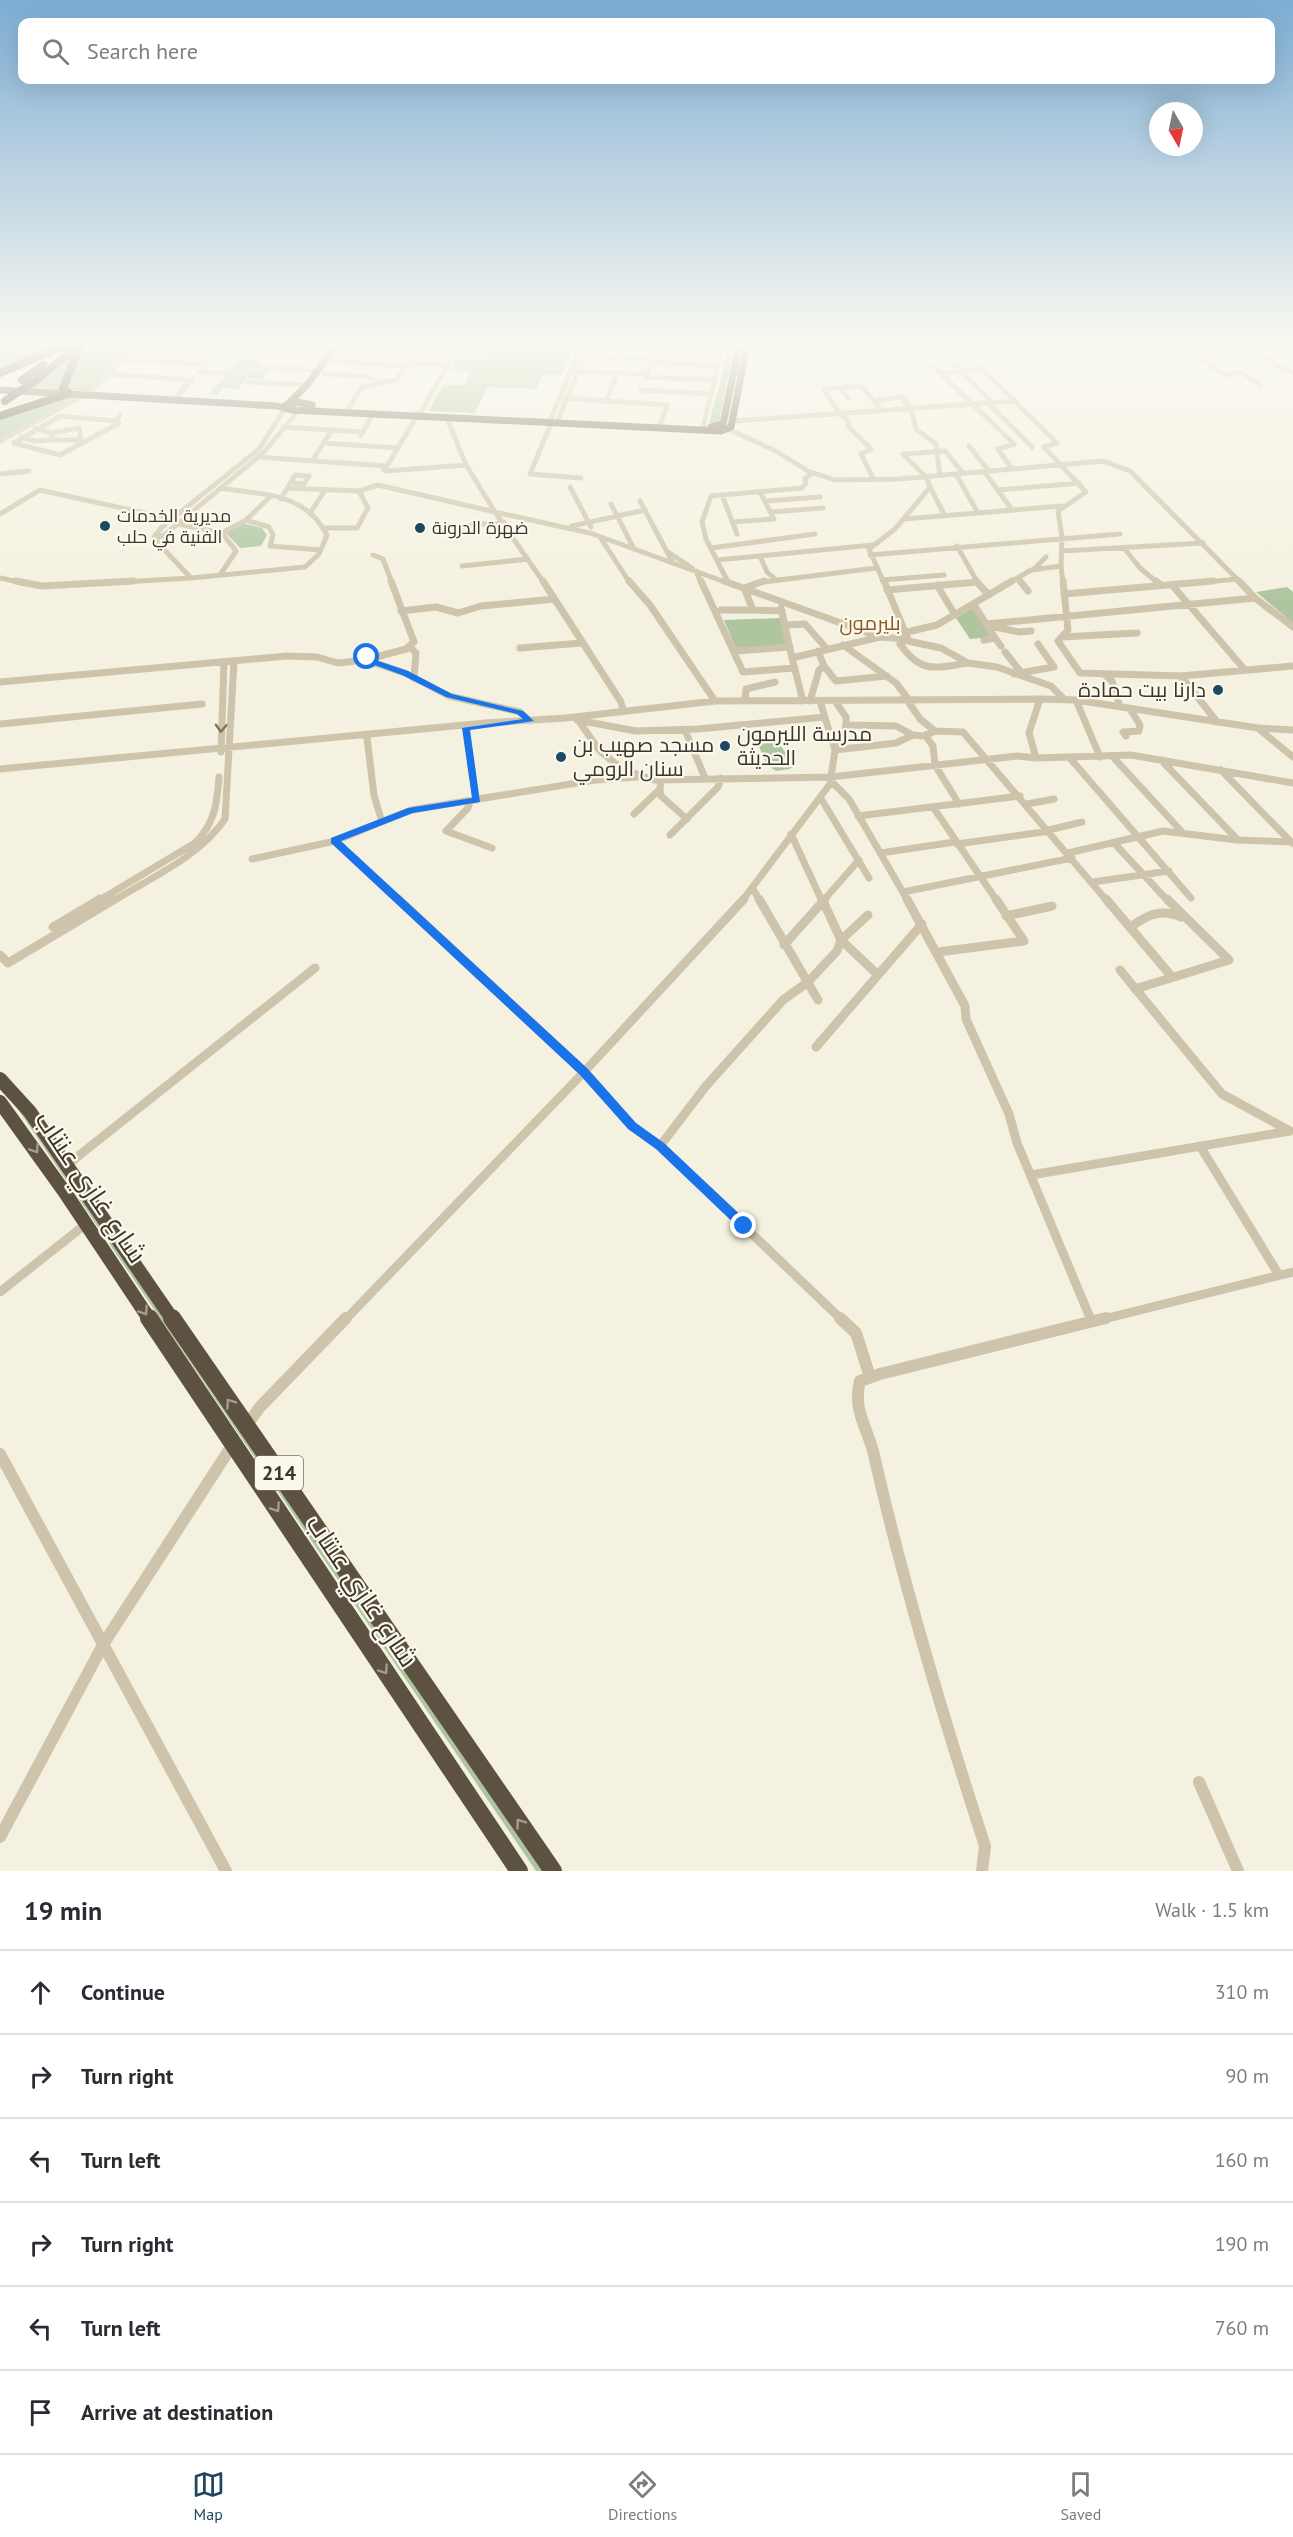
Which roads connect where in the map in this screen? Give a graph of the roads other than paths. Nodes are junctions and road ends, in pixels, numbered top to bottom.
1 (23, 428) edge
2 (35, 428) edge
3 (36, 428) edge
4 (77, 428) edge
5 (79, 428) edge
6 (110, 428) edge
7 (273, 428) edge
8 (283, 428) edge
9 (305, 428) edge
10 (364, 428) edge
11 (410, 428) edge
12 (451, 428) edge
13 (551, 428) edge
14 (723, 428) edge
15 (850, 428) edge
16 (916, 428) edge
17 (998, 428) edge
18 (1014, 428) edge
19 (1043, 428) edge
20 (332, 430) junction
21 (362, 432) junction
22 (52, 433) junction
23 (21, 438) junction
24 (81, 440) junction
25 (0, 441) edge
26 (53, 441) junction
27 (88, 441) junction
28 (323, 443) junction
29 (354, 445) junction
30 (969, 446) dead end
31 (1032, 447) dead end
32 (398, 448) junction
33 (40, 450) junction
34 (938, 451) junction
35 (257, 458) junction
36 (312, 461) junction
37 (466, 465) junction
38 (1061, 465) junction
39 (387, 466) junction
40 (1012, 469) junction
41 (29, 471) dead end
42 (987, 471) junction
43 (813, 473) junction
44 (963, 473) junction
45 (0, 474) edge
46 (956, 474) junction
47 (940, 476) junction
48 (926, 477) junction
49 (581, 478) dead end
50 (874, 480) junction
51 (1079, 483) junction
52 (212, 487) junction
53 (930, 487) junction
54 (221, 488) junction
55 (570, 488) dead end
56 (325, 490) junction
57 (999, 490) junction
58 (359, 491) junction
59 (760, 492) junction
60 (722, 495) junction
61 (270, 497) junction
62 (820, 497) dead end
63 (281, 499) junction
64 (640, 501) dead end
65 (765, 501) junction
66 (611, 504) dead end
67 (1067, 506) junction
68 (823, 508) dead end
69 (645, 510) junction
70 (1012, 510) junction
71 (311, 512) junction
72 (495, 512) junction
73 (771, 512) junction
74 (978, 513) junction
75 (0, 514) edge
76 (617, 516) junction
77 (945, 516) junction
78 (172, 519) junction
79 (904, 519) junction
80 (246, 520) junction
81 (504, 522) junction
82 (732, 522) junction
83 (589, 523) junction
84 (178, 524) junction
85 (568, 527) junction
86 (323, 528) junction
87 (441, 528) dead end
88 (222, 533) junction
89 (737, 534) dead end
90 (814, 534) dead end
91 (1120, 534) dead end
92 (597, 535) junction
93 (156, 537) junction
94 (1062, 537) junction
95 (1203, 543) junction
96 (874, 545) junction
97 (957, 546) junction
98 (711, 548) junction
99 (1124, 548) junction
100 (634, 549) junction
101 (321, 550) junction
102 (667, 551) junction
103 (1062, 551) junction
104 (373, 555) dead end
105 (870, 555) junction
106 (760, 556) junction
107 (1046, 557) dead end
108 (528, 560) junction
109 (717, 560) junction
110 (673, 563) junction
111 (462, 566) dead end
112 (1061, 566) junction
113 (876, 568) junction
114 (1034, 570) junction
115 (695, 571) junction
116 (220, 575) junction
117 (944, 575) dead end
118 (0, 578) edge
119 (191, 578) junction
120 (1018, 578) junction
121 (1237, 579) junction
122 (777, 580) junction
123 (882, 580) junction
124 (728, 582) junction
125 (977, 582) junction
126 (937, 585) junction
127 (1163, 585) junction
128 (1172, 585) junction
129 (744, 588) junction
130 (887, 590) junction
131 (1028, 591) dead end
132 (1064, 594) junction
133 (989, 595) junction
134 (1255, 598) junction
135 (554, 599) junction
136 (780, 600) junction
137 (974, 605) junction
138 (1190, 605) junction
139 (721, 610) dead end
140 (753, 610) junction
141 (401, 611) junction
142 (782, 611) junction
143 (955, 615) junction
144 (1067, 618) junction
145 (987, 624) junction
146 (785, 625) junction
147 (1293, 627) edge
148 (1031, 631) dead end
149 (907, 632) junction
150 (1137, 633) dead end
151 (880, 637) junction
152 (1062, 637) junction
153 (995, 638) junction
154 (902, 639) junction
155 (984, 640) dead end
156 (582, 643) junction
157 (1038, 644) dead end
158 (843, 645) junction
159 (410, 646) junction
160 (790, 647) junction
161 (520, 648) dead end
162 (827, 649) junction
163 (1003, 649) joint
164 (735, 651) junction
165 (818, 651) junction
166 (792, 658) junction
167 (365, 660) junction
168 (224, 662) junction
169 (234, 662) junction
170 (968, 663) junction
171 (824, 666) junction
172 (1293, 666) edge
173 (795, 668) junction
174 (1245, 670) junction
175 (1017, 672) junction
176 (1103, 674) junction
177 (888, 676) junction
178 (1181, 676) junction
179 (414, 678) junction
180 (0, 682) edge
181 (775, 682) dead end
182 (1040, 699) junction
183 (745, 700) junction
184 (834, 700) junction
185 (908, 700) junction
186 (1065, 700) junction
187 (1076, 700) junction
188 (715, 701) junction
189 (811, 701) junction
190 (233, 702) junction
191 (222, 703) junction
192 (202, 704) dead end
193 (1119, 707) junction
194 (1130, 709) junction
195 (622, 710) junction
196 (825, 717) junction
197 (575, 718) junction
198 (530, 721) junction
199 (1217, 722) junction
200 (0, 724) edge
201 (493, 724) junction
202 (846, 725) junction
203 (466, 728) junction
204 (1258, 728) junction
205 (685, 730) junction
206 (1293, 730) edge
207 (935, 731) junction
208 (377, 735) junction
209 (913, 735) junction
210 (926, 735) junction
211 (1126, 736) dead end
212 (367, 738) junction
213 (1280, 746) junction
214 (231, 749) junction
215 (221, 750) junction
216 (835, 750) junction
217 (1293, 752) edge
218 (1069, 757) junction
219 (1100, 757) junction
220 (1113, 757) junction
221 (1293, 757) edge
222 (1036, 758) junction
223 (986, 759) junction
224 (1161, 760) junction
225 (935, 765) junction
226 (1221, 770) junction
227 (0, 772) edge
228 (219, 777) dead end
229 (640, 777) junction
230 (705, 778) junction
231 (721, 778) junction
232 (831, 779) junction
233 (661, 780) junction
234 (1293, 783) edge
235 (660, 789) junction
236 (1020, 796) junction
237 (820, 797) junction
238 (1054, 799) dead end
239 (473, 801) junction
240 (222, 803) junction
241 (959, 804) junction
242 (1027, 804) junction
243 (933, 807) junction
244 (634, 814) dead end
245 (858, 816) junction
246 (687, 819) junction
247 (382, 822) junction
248 (1082, 822) dead end
249 (1049, 831) junction
250 (1182, 833) junction
251 (791, 834) junction
252 (670, 835) dead end
253 (1137, 837) junction
254 (335, 840) junction
255 (1238, 840) junction
256 (1292, 842) edge
257 (956, 843) junction
258 (1114, 843) junction
259 (492, 848) dead end
260 (880, 853) junction
261 (1070, 856) junction
262 (252, 859) dead end
263 (859, 860) junction
264 (1169, 871) junction
265 (1144, 875) junction
266 (980, 877) junction
267 (869, 878) dead end
268 (1093, 882) junction
269 (753, 889) junction
270 (903, 892) junction
271 (1191, 898) dead end
272 (823, 902) junction
273 (1052, 906) dead end
274 (868, 915) dead end
275 (1006, 916) junction
276 (1187, 920) junction
277 (922, 924) junction
278 (52, 927) dead end
279 (1130, 927) junction
280 (841, 940) junction
281 (784, 945) junction
282 (938, 952) junction
283 (0, 955) edge
284 (315, 968) dead end
285 (1120, 970) dead end
286 (877, 974) junction
287 (1172, 977) junction
288 (808, 982) junction
289 (1135, 989) junction
290 (818, 1000) dead end
291 (816, 1047) dead end
292 (584, 1072) junction
293 (0, 1079) edge
294 (0, 1102) edge
295 (1292, 1132) edge
296 (660, 1146) junction
297 (1200, 1146) junction
298 (67, 1165) junction
299 (1031, 1175) junction
300 (86, 1224) junction
301 (1293, 1272) edge
302 (1279, 1275) junction
303 (0, 1292) edge
304 (1091, 1320) junction
305 (870, 1377) junction
306 (246, 1426) junction
307 (233, 1444) junction
308 (0, 1454) edge
309 (104, 1643) junction
310 (1199, 1782) dead end
311 (1, 1833) edge
312 (226, 1871) edge
313 (519, 1871) edge
314 (553, 1871) edge
315 (982, 1871) edge
316 (1238, 1871) edge

1 - 25 street
2 - 23 street
3 - 22 street
4 - 22 street
5 - 24 street
6 - 27 street
7 - 52 street
8 - 35 street
9 - 20 street
10 - 21 street
11 - 32 street
12 - 37 street
13 - 49 street
14 - 43 street
15 - 50 street
16 - 34 street
17 - 40 street
18 - 31 street
19 - 38 street
20 - 21 street
20 - 28 street
21 - 29 street
22 - 26 street
23 - 26 street
23 - 33 street
24 - 26 street
24 - 27 street
26 - 33 street
27 - 33 street
28 - 29 street
28 - 36 street
29 - 32 street
30 - 42 street
32 - 39 street
34 - 44 street
34 - 47 street
34 - 48 street
35 - 36 street
35 - 54 street
36 - 39 street
37 - 39 street
37 - 72 street
38 - 40 street
38 - 51 street
38 - 95 street
40 - 42 street
41 - 45 street
42 - 44 street
42 - 57 street
43 - 50 street
43 - 59 street
44 - 46 street
46 - 47 street
46 - 74 street
47 - 48 street
48 - 50 street
48 - 53 street
51 - 57 street
51 - 67 street
52 - 54 street
52 - 78 street
53 - 77 street
53 - 79 street
54 - 61 street
54 - 84 street
55 - 83 street
56 - 58 street
56 - 63 street
56 - 71 street
57 - 70 street
58 - 72 street
58 - 86 street
59 - 60 street
59 - 65 street
60 - 82 street
60 - 98 street
61 - 63 street
61 - 80 street
62 - 65 street
63 - 71 street
64 - 69 street
65 - 73 street
66 - 76 street
67 - 70 street
67 - 94 street
68 - 73 street
69 - 76 street
69 - 102 street
70 - 74 street
71 - 86 street
72 - 81 street
72 - 85 street
73 - 82 street
74 - 77 street
75 - 78 street
76 - 83 street
76 - 100 street
77 - 79 street
78 - 93 street
79 - 96 street
80 - 88 street
80 - 101 street
81 - 87 street
81 - 108 street
82 - 89 street
83 - 85 street
83 - 92 street
84 - 88 street
84 - 93 street
85 - 92 street
86 - 101 street
88 - 116 street
90 - 98 street
91 - 94 street
92 - 100 street
92 - 188 street
93 - 119 street
94 - 97 street
94 - 103 street
95 - 99 street
95 - 121 street
96 - 105 street
96 - 106 street
97 - 105 street
97 - 125 street
98 - 109 street
99 - 103 street
99 - 127 street
100 - 110 street
101 - 116 street
102 - 110 street
102 - 115 street
103 - 112 street
104 - 141 street
105 - 113 street
106 - 109 street
106 - 122 street
107 - 114 street
108 - 111 street
108 - 135 street
109 - 124 street
110 - 115 street
112 - 114 street
112 - 132 street
113 - 122 street
113 - 123 street
114 - 120 street
115 - 124 street
115 - 164 street
116 - 119 street
117 - 123 street
118 - 119 street
120 - 131 street
120 - 133 street
121 - 128 street
121 - 134 street
122 - 129 street
123 - 130 street
124 - 129 street
125 - 126 street
125 - 133 street
126 - 130 street
126 - 143 street
127 - 128 street
127 - 132 street
128 - 138 street
129 - 136 street
129 - 140 street
130 - 149 street
132 - 144 street
133 - 137 street
134 - 138 street
134 - 147 street
135 - 141 street
135 - 156 street
136 - 142 street
136 - 151 street
137 - 143 street
137 - 145 street
138 - 144 street
138 - 174 street
139 - 140 street
140 - 142 street
141 - 159 street
142 - 146 street
143 - 149 street
144 - 145 street
144 - 152 street
145 - 148 street
145 - 153 street
146 - 160 street
146 - 162 street
149 - 154 street
150 - 152 street
151 - 154 street
151 - 158 street
152 - 176 street
153 - 155 street
153 - 163 street
154 - 170 street
154 - 170 street
156 - 161 street
156 - 195 street
157 - 175 street
158 - 162 street
158 - 177 street
159 - 167 street
159 - 179 street
160 - 164 street
160 - 166 street
162 - 165 street
163 - 175 street
164 - 173 street
165 - 166 street
165 - 171 street
166 - 173 street
167 - 169 street
167 - 179 street
168 - 169 street
168 - 180 street
168 - 191 street
169 - 190 street
170 - 175 street
171 - 177 street
171 - 189 street
172 - 174 street
173 - 189 street
174 - 178 street
175 - 186 street
176 - 178 street
176 - 193 street
177 - 185 street
178 - 199 street
179 - 198 street
181 - 183 street
182 - 185 street
182 - 186 street
182 - 222 street
183 - 188 street
183 - 189 street
184 - 185 street
184 - 189 street
184 - 202 street
185 - 207 street
186 - 187 street
187 - 193 street
187 - 219 street
188 - 195 street
189 - 196 street
190 - 191 street
190 - 214 street
191 -> 215 street
192 - 200 street
193 - 194 street
194 - 199 street
194 - 211 street
195 - 197 street
196 - 205 street
196 - 216 street
197 - 198 street
197 - 205 street
197 - 229 street
198 - 201 street
199 - 204 street
201 - 203 street
201 - 208 street
202 - 209 street
202 - 216 street
203 - 208 street
203 - 239 street
204 - 206 street
204 - 213 street
205 - 230 street
207 - 210 street
207 - 223 street
208 - 212 street
208 - 214 street
209 - 210 street
209 - 216 street
210 - 225 street
212 - 214 street
212 - 247 street
213 - 217 street
213 - 221 street
214 - 215 street
214 - 240 street
215 - 227 street
216 - 232 street
218 - 219 street
218 - 222 street
218 - 253 street
219 - 220 street
220 - 224 street
220 - 250 street
222 - 223 street
223 - 225 street
223 - 236 street
224 - 226 street
224 - 255 street
225 - 232 street
225 - 241 street
226 - 234 street
226 - 256 street
228 - 240 street
229 - 233 street
229 - 239 street
230 - 231 street
230 - 233 street
231 - 232 street
231 - 246 street
232 - 237 street
232 - 245 street
233 - 235 street
235 - 244 street
235 - 246 street
236 - 241 street
236 - 242 street
237 - 251 street
237 - 263 street
238 - 242 street
239 - 247 street
239 - 259 street
240 - 278 street
240 - 283 street
241 - 243 street
242 - 249 street
243 - 245 street
243 - 257 street
245 - 260 street
246 - 252 street
247 - 254 street
248 - 249 street
249 - 257 street
249 - 261 street
250 - 253 street
250 - 255 street
251 - 269 street
251 - 272 street
253 - 258 street
253 - 264 street
254 - 262 street
254 - 292 street
255 - 256 street
257 - 260 street
257 - 266 street
258 - 261 street
258 - 265 street
260 - 270 street
261 - 266 street
261 - 268 street
263 - 267 street
263 - 272 street
264 - 265 street
264 - 271 street
265 - 268 street
265 - 276 street
266 - 270 street
266 - 275 street
268 - 279 street
269 - 281 street
269 - 292 street
270 - 277 street
272 - 280 street
272 - 281 street
273 - 275 street
274 - 280 street
275 - 282 street
276 - 279 street
276 - 287 street
277 - 282 street
277 - 286 street
279 - 287 street
280 - 286 street
280 - 288 street
281 - 288 street
282 - 299 street
284 - 298 street
285 - 289 street
286 - 291 street
287 - 289 street
288 - 290 street
288 - 296 street
289 - 295 street
292 - 296 street
292 - 306 street
293 - 298 highway, 214
294 -> 300 highway, شارع غازي عنتاب / 214
295 - 297 street
296 - 305 street
297 - 299 street
297 - 302 street
306 -> 298 highway, 214
299 - 304 street
300 - 303 street
300 -> 307 highway, شارع غازي عنتاب / 214
301 - 302 street
302 - 304 street
304 - 305 street
305 - 315 street
314 -> 306 highway, 214
307 - 309 street
307 -> 313 highway, شارع غازي عنتاب / 214
308 - 309 street
309 - 311 street
309 - 312 street
310 - 316 street

